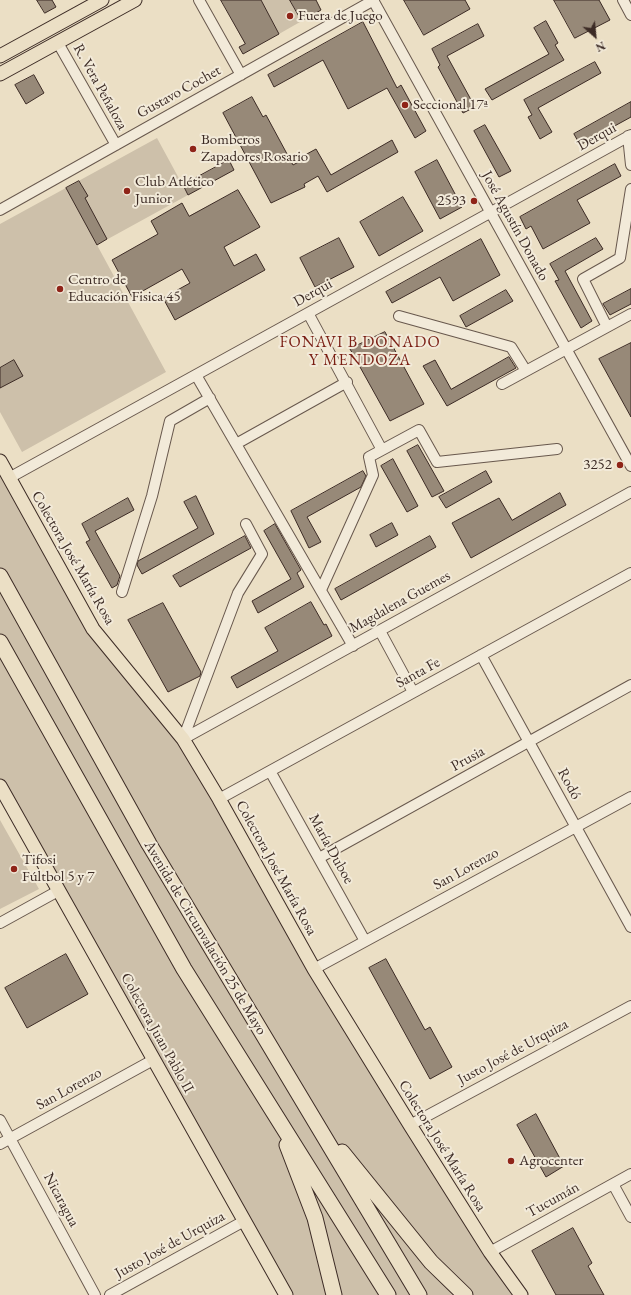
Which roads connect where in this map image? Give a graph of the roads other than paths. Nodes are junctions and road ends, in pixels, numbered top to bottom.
1 (102, 0) edge
2 (199, 0) edge
3 (374, 0) edge
4 (623, 0) edge
5 (131, 1) edge
6 (631, 15) edge
7 (26, 42) junction
8 (58, 43) junction
9 (0, 56) edge
10 (34, 56) junction
11 (0, 74) edge
12 (241, 75) junction
13 (630, 135) edge
14 (116, 145) junction
15 (631, 165) edge
16 (631, 189) edge
17 (0, 210) edge
18 (491, 212) junction
19 (308, 313) junction
20 (631, 314) edge
21 (399, 316) dead end
22 (607, 326) junction
23 (566, 348) junction
24 (526, 371) junction
25 (196, 375) junction
26 (347, 382) junction
27 (502, 384) dead end
28 (210, 398) junction
29 (236, 444) junction
30 (557, 449) dead end
31 (382, 450) junction
32 (0, 461) edge
33 (631, 466) edge
34 (9, 478) junction
35 (631, 492) edge
36 (246, 524) dead end
37 (0, 564) edge
38 (631, 573) edge
39 (0, 576) edge
40 (321, 590) junction
41 (122, 592) dead end
42 (19, 610) junction
43 (380, 631) junction
44 (0, 642) edge
45 (353, 646) junction
46 (481, 655) junction
47 (0, 656) edge
48 (631, 686) edge
49 (414, 692) junction
50 (48, 728) junction
51 (183, 739) junction
52 (529, 742) junction
53 (270, 771) junction
54 (0, 786) edge
55 (631, 797) edge
56 (219, 799) junction
57 (576, 827) junction
58 (319, 858) junction
59 (58, 891) junction
60 (0, 923) edge
61 (631, 927) edge
62 (365, 941) junction
63 (314, 969) junction
64 (631, 1006) edge
65 (154, 1060) junction
66 (308, 1109) junction
67 (274, 1112) junction
68 (0, 1120) edge
69 (410, 1125) junction
70 (11, 1138) junction
71 (0, 1144) edge
72 (631, 1174) edge
73 (613, 1184) junction
74 (631, 1217) edge
75 (244, 1221) junction
76 (490, 1252) junction
77 (95, 1295) edge
78 (110, 1295) edge
79 (286, 1295) edge
80 (334, 1295) edge
81 (388, 1295) edge
82 (418, 1295) edge
83 (465, 1295) edge
84 (521, 1295) edge

1 - 7 main road
2 - 12 street
3 - 12 street, Gustavo Cochet
3 - 18 street, José Agustín Donado
4 - 6 street
5 - 8 main road
7 - 9 main road
7 - 10 main road
8 - 10 main road
8 - 14 street, R. Vera Peñaloza
10 - 11 main road
12 - 14 street, Gustavo Cochet
13 - 15 street
13 - 18 street, Derqui
14 - 17 street, Gustavo Cochet
16 - 22 street
18 - 19 street, Derqui
18 - 23 street, José Agustín Donado
19 - 25 street, Derqui
19 - 26 street
20 - 22 street
21 - 24 street
22 - 23 street
23 - 24 street
23 - 33 street, José Agustín Donado
24 - 27 street
25 - 28 street
25 - 34 street, Derqui
26 - 29 street
26 - 31 street
28 - 29 street
28 - 41 street
29 - 40 street
30 - 31 street
31 - 40 street
32 - 34 main road, Colectora José María Rosa
34 - 51 main road, Colectora José María Rosa
35 - 43 street, Magdalena Guemes
36 - 51 street
37 - 42 highway
38 - 46 street, Santa Fe
39 - 42 highway, Avenida de Circunvalación 25 de Mayo
40 - 45 street
42 - 66 highway, Avenida de Circunvalación 25 de Mayo
43 - 45 street, Magdalena Guemes
43 - 49 street
44 - 50 highway, Avenida de Circunvalación 25 de Mayo
45 - 51 street, Magdalena Guemes
46 - 49 street, Santa Fe
46 - 52 street, Rodó
47 - 50 highway
48 - 52 street, Prusia
49 - 53 street, Santa Fe
50 - 67 highway, Avenida de Circunvalación 25 de Mayo
51 - 56 main road, Colectora José María Rosa
52 - 57 street, Rodó
52 - 58 street, Prusia
53 - 56 street, Santa Fe
53 - 58 street, María Duboe
54 - 59 main road, Colectora Juan Pablo II
55 - 57 street, San Lorenzo
56 - 63 main road, Colectora José María Rosa
57 - 61 street, Rodó
57 - 62 street, San Lorenzo
58 - 62 street, María Duboe
59 - 60 street
59 - 65 main road, Colectora Juan Pablo II
62 - 63 street, San Lorenzo
63 - 69 main road, Colectora José María Rosa
64 - 69 street, Justo José de Urquiza
65 - 70 street, San Lorenzo
65 - 75 main road, Colectora Juan Pablo II
66 - 82 highway, Avenida de Circunvalación 25 de Mayo
66 - 83 highway
67 - 80 highway
67 - 81 highway, Avenida de Circunvalación 25 de Mayo
68 - 70 street, Nicaragua
69 - 76 main road, Colectora José María Rosa
70 - 71 street, San Lorenzo
70 - 77 street, Nicaragua
72 - 73 street, Tucumán
73 - 74 street
73 - 76 street, Tucumán
75 - 78 street, Justo José de Urquiza
75 - 79 main road, Colectora Juan Pablo II
76 - 84 main road, Colectora José María Rosa

